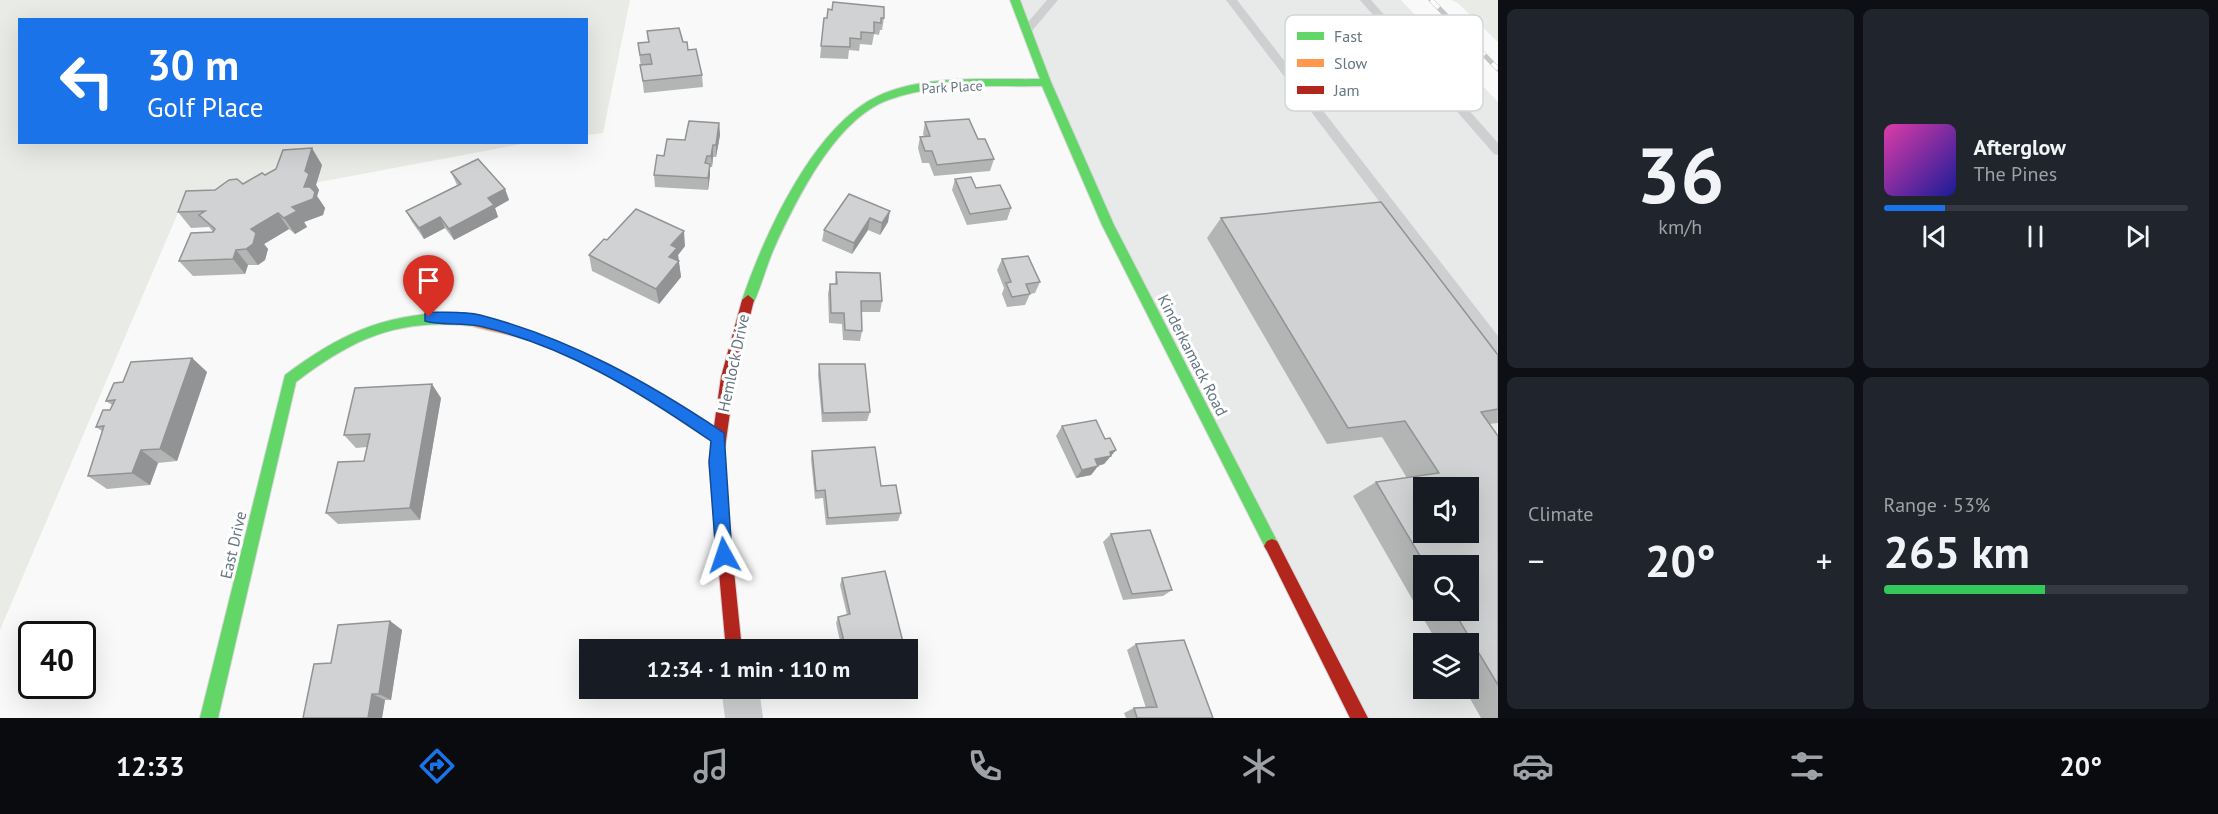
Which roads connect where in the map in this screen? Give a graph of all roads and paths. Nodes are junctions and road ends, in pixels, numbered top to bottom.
1 (1016, 0) edge
2 (1053, 0) edge
3 (1231, 0) edge
4 (1365, 0) edge
5 (1378, 15) edge
6 (1028, 30) junction
7 (1285, 70) edge
8 (1047, 82) junction
9 (861, 108) joint
10 (1316, 111) edge
11 (1463, 111) edge
12 (1498, 151) edge
13 (1498, 347) edge
14 (718, 438) junction
15 (733, 639) edge
16 (741, 699) edge
17 (209, 718) edge
18 (744, 718) edge
19 (1359, 718) edge

1 - 6 street, Kinderkamack Road
2 - 6 lane
3 - 7 lane
4 - 5 lane
6 - 8 street, Kinderkamack Road
8 - 9 street, Park Place
8 - 19 street, Kinderkamack Road
9 - 14 street, Hemlock Drive
10 - 13 lane
11 - 12 lane
14 - 15 street, Hemlock Drive
14 - 17 street, East Drive
16 - 18 street

